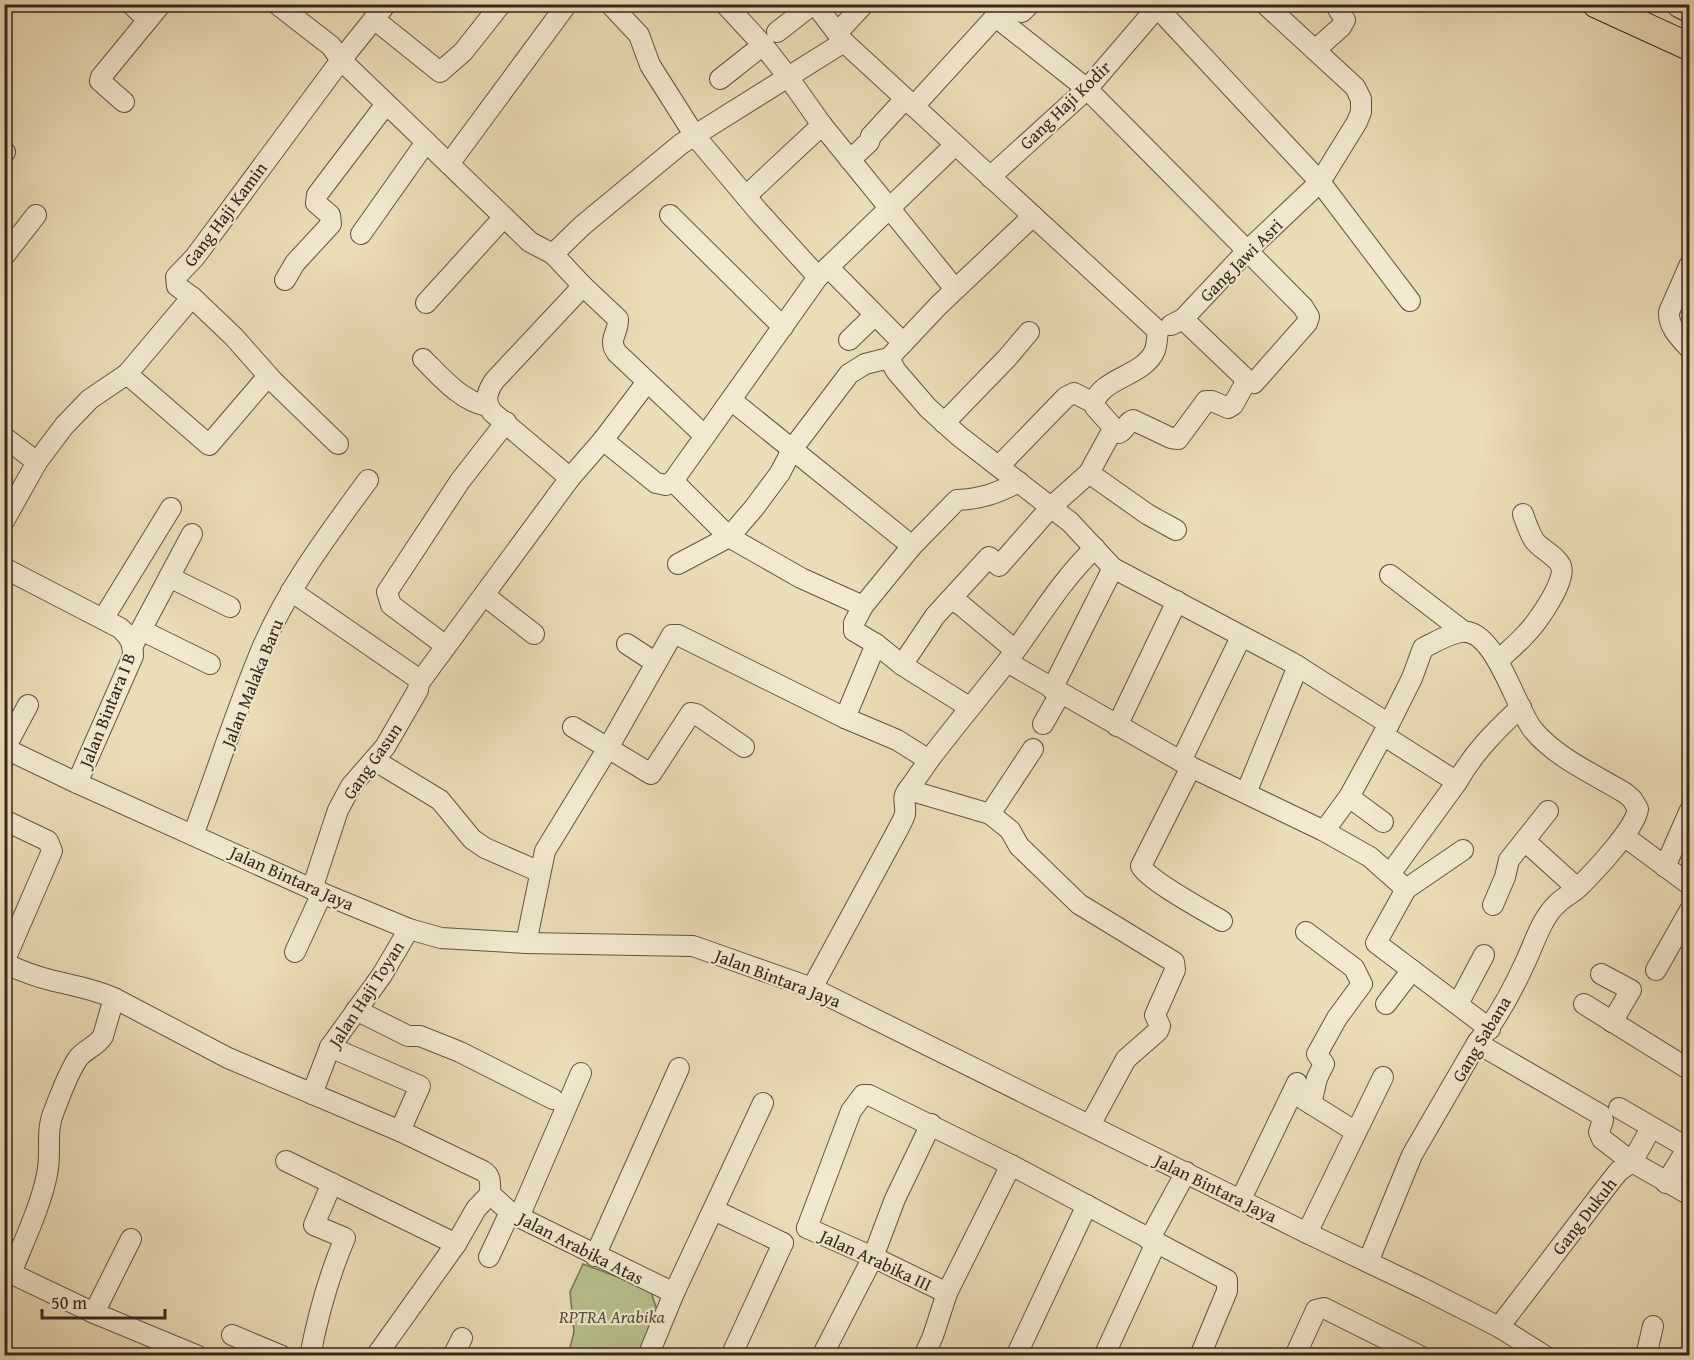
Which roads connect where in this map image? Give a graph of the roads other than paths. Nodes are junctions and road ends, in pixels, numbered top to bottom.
1 (131, 4) edge
2 (161, 4) edge
3 (277, 4) edge
4 (501, 4) edge
5 (567, 4) edge
6 (610, 4) edge
7 (725, 4) edge
8 (814, 4) edge
9 (864, 4) edge
10 (1030, 4) edge
11 (1266, 4) edge
12 (1335, 4) edge
13 (1596, 4) edge
14 (1680, 4) edge
15 (1157, 6) edge
16 (1005, 8) edge
17 (1689, 9) edge
18 (380, 12) edge
19 (148, 20) junction
20 (841, 38) junction
21 (770, 39) junction
22 (1689, 47) edge
23 (1315, 50) junction
24 (341, 60) junction
25 (788, 77) junction
26 (720, 79) dead end
27 (1087, 89) junction
28 (124, 102) dead end
29 (909, 103) junction
30 (386, 104) junction
31 (822, 125) junction
32 (694, 136) junction
33 (426, 142) junction
34 (955, 145) junction
35 (850, 160) junction
36 (449, 164) junction
37 (990, 177) junction
38 (1320, 182) junction
39 (746, 196) junction
40 (890, 208) junction
41 (36, 214) dead end
42 (670, 215) dead end
43 (1032, 216) junction
44 (504, 217) junction
45 (361, 234) dead end
46 (1247, 251) junction
47 (553, 254) junction
48 (4, 256) edge
49 (1689, 264) edge
50 (823, 272) junction
51 (285, 280) dead end
52 (583, 286) junction
53 (955, 289) junction
54 (192, 297) junction
55 (1410, 301) dead end
56 (426, 303) dead end
57 (875, 315) junction
58 (1183, 320) junction
59 (783, 327) junction
60 (1158, 331) junction
61 (1029, 332) dead end
62 (849, 340) dead end
63 (903, 343) junction
64 (1689, 348) edge
65 (889, 358) junction
66 (423, 359) dead end
67 (127, 374) junction
68 (268, 376) junction
69 (1247, 380) junction
70 (647, 382) junction
71 (731, 400) junction
72 (1094, 403) junction
73 (487, 406) junction
74 (506, 422) junction
75 (944, 423) junction
76 (1113, 429) junction
77 (705, 436) junction
78 (4, 437) edge
79 (603, 440) junction
80 (338, 444) dead end
81 (793, 448) junction
82 (37, 462) junction
83 (999, 466) junction
84 (1089, 473) junction
85 (570, 478) junction
86 (368, 480) dead end
87 (673, 481) junction
88 (1019, 482) junction
89 (1051, 507) junction
90 (171, 508) dead end
91 (1523, 514) dead end
92 (4, 521) edge
93 (1176, 530) dead end
94 (192, 534) dead end
95 (729, 537) junction
96 (912, 546) junction
97 (1095, 548) junction
98 (678, 564) dead end
99 (4, 568) edge
100 (1113, 568) junction
101 (1390, 575) dead end
102 (169, 577) junction
103 (291, 591) junction
104 (484, 595) junction
105 (950, 600) junction
106 (1177, 601) junction
107 (863, 606) junction
108 (230, 607) dead end
109 (103, 619) junction
110 (1463, 631) junction
111 (534, 634) dead end
112 (1241, 637) junction
113 (137, 638) junction
114 (627, 644) dead end
115 (876, 644) junction
116 (446, 646) junction
117 (1011, 656) junction
118 (1498, 661) junction
119 (656, 663) junction
120 (210, 664) dead end
121 (902, 664) junction
122 (1298, 666) junction
123 (419, 683) junction
124 (1056, 691) junction
125 (28, 705) dead end
126 (969, 706) junction
127 (1521, 707) junction
128 (845, 718) junction
129 (1043, 724) dead end
130 (1117, 726) junction
131 (573, 727) dead end
132 (1386, 730) junction
133 (744, 747) dead end
134 (5, 748) edge
135 (608, 748) junction
136 (1033, 748) dead end
137 (374, 760) junction
138 (929, 760) junction
139 (1186, 764) junction
140 (1456, 782) junction
141 (77, 783) junction
142 (911, 786) junction
143 (1246, 793) junction
144 (1348, 797) junction
145 (1689, 810) edge
146 (1548, 811) dead end
147 (990, 814) junction
148 (4, 820) edge
149 (1383, 822) dead end
150 (1324, 831) junction
151 (194, 835) junction
152 (1624, 836) junction
153 (1525, 841) junction
154 (1463, 850) dead end
155 (1665, 867) junction
156 (540, 872) junction
157 (1390, 874) junction
158 (1689, 885) edge
159 (1577, 888) junction
160 (1406, 889) junction
161 (317, 891) junction
162 (1493, 906) dead end
163 (1689, 910) edge
164 (1222, 921) dead end
165 (409, 929) junction
166 (1306, 932) dead end
167 (9, 941) edge
168 (526, 943) junction
169 (295, 952) dead end
170 (1484, 955) dead end
171 (4, 963) edge
172 (1412, 970) junction
173 (1656, 970) dead end
174 (1601, 974) dead end
175 (812, 988) junction
176 (114, 998) junction
177 (1386, 1004) dead end
178 (1458, 1004) junction
179 (1584, 1004) dead end
180 (356, 1010) junction
181 (1612, 1022) junction
182 (1483, 1036) junction
183 (330, 1047) junction
184 (679, 1068) dead end
185 (1689, 1070) edge
186 (581, 1073) dead end
187 (1383, 1077) dead end
188 (312, 1094) junction
189 (553, 1099) dead end
190 (763, 1103) dead end
191 (1311, 1104) junction
192 (1619, 1108) dead end
193 (931, 1124) junction
194 (1090, 1125) junction
195 (1651, 1128) junction
196 (400, 1131) junction
197 (1356, 1132) junction
198 (1685, 1144) edge
199 (286, 1161) dead end
200 (1632, 1162) junction
201 (1011, 1165) junction
202 (1186, 1172) junction
203 (332, 1183) junction
204 (1666, 1183) junction
205 (490, 1194) junction
206 (1689, 1195) edge
207 (1241, 1199) junction
208 (1087, 1205) junction
209 (714, 1210) junction
210 (514, 1215) junction
211 (807, 1228) junction
212 (1307, 1233) junction
213 (131, 1239) dead end
214 (1153, 1242) junction
215 (783, 1243) junction
216 (456, 1244) junction
217 (595, 1256) junction
218 (489, 1257) dead end
219 (873, 1257) junction
220 (1368, 1262) junction
221 (8, 1271) edge
222 (674, 1293) junction
223 (947, 1293) junction
224 (94, 1313) junction
225 (1653, 1326) dead end
226 (1499, 1327) junction
227 (232, 1335) dead end
228 (462, 1338) dead end
229 (1388, 1348) edge
230 (198, 1356) edge
231 (282, 1356) edge
232 (310, 1356) edge
233 (376, 1356) edge
234 (453, 1356) edge
235 (648, 1356) edge
236 (731, 1356) edge
237 (822, 1356) edge
238 (924, 1356) edge
239 (1016, 1356) edge
240 (1104, 1356) edge
241 (1200, 1356) edge
242 (1295, 1356) edge
243 (1420, 1356) edge
244 (1545, 1356) edge
245 (1646, 1356) edge

1 - 19 street
2 - 19 street
3 - 24 street
4 - 18 street
5 - 36 street
6 - 32 street
7 - 21 street
8 - 20 street
8 - 21 street
9 - 20 street
10 - 16 street
11 - 23 street
12 - 23 street
13 - 22 highway
14 - 17 highway
15 - 27 street, Gang Haji Kodir
15 - 38 street
16 - 27 street
16 - 29 street
18 - 24 street, Gang Haji Kamin
19 - 28 street
20 - 25 street
20 - 29 street
21 - 25 street
21 - 26 street
23 - 38 street, Gang Jawi Asri
24 - 30 street
24 - 54 street, Gang Haji Kamin
25 - 31 street
25 - 32 street
27 - 37 street, Gang Haji Kodir
27 - 46 street
29 - 34 street
29 - 35 street
30 - 33 street
30 - 51 street
31 - 35 street
31 - 39 street
32 - 39 street
32 - 47 street
33 - 36 street
33 - 45 street
34 - 37 street
34 - 40 street
35 - 40 street
36 - 44 street
37 - 43 street
38 - 46 street, Gang Jawi Asri
38 - 55 street
39 - 50 street
40 - 50 street
40 - 53 street
41 - 48 street
42 - 59 street
43 - 53 street
43 - 60 street
44 - 47 street
44 - 56 street
46 - 58 street, Gang Jawi Asri
46 - 69 street
47 - 52 street
49 - 64 street
50 - 57 street
50 - 59 street
52 - 70 street
52 - 73 street
53 - 63 street
54 - 67 street, Gang Haji Kamin
54 - 68 street
57 - 62 street
57 - 63 street
58 - 60 street, Gang Jawi Asri
58 - 69 street
59 - 71 street
60 - 72 street
61 - 75 street
63 - 65 street
65 - 75 street
65 - 81 street
66 - 73 street
67 - 68 street
67 - 82 street, Gang Haji Kamin
68 - 80 street
69 - 76 street
70 - 77 street
70 - 79 street, Gang Gasun
71 - 77 street
71 - 81 street
72 - 76 street
72 - 83 street
73 - 74 street
74 - 85 street
74 - 116 street
75 - 83 street
76 - 84 street
77 - 87 street
78 - 82 street
79 - 85 street, Gang Gasun
79 - 87 street
81 - 95 street
81 - 96 street
82 - 92 street
83 - 88 street
84 - 89 street
84 - 93 street
85 - 104 street, Gang Gasun
86 - 103 street, Jalan Malaka Baru
87 - 95 street
88 - 89 street
88 - 96 street
89 - 97 street
89 - 105 street
90 - 109 street
91 - 118 street
94 - 102 street
95 - 98 street
95 - 107 street
96 - 107 street
97 - 100 street
97 - 117 street
99 - 109 street, Jalan Bintara I B
100 - 106 street
100 - 124 street
101 - 110 street
102 - 108 street
102 - 113 street
103 - 123 street
103 - 151 street, Jalan Malaka Baru
104 - 111 street
104 - 116 street, Gang Gasun
105 - 117 street
105 - 121 street
106 - 112 street
106 - 130 street
107 - 115 street
109 - 113 street, Jalan Bintara I B
110 - 118 street
110 - 132 street
112 - 122 street
112 - 139 street
113 - 120 street
113 - 141 street, Jalan Bintara I B
114 - 119 street
115 - 121 street
115 - 128 street
116 - 123 street, Gang Gasun
117 - 124 street
117 - 126 street
118 - 127 street
119 - 128 street
119 - 135 street
121 - 126 street
122 - 132 street
122 - 143 street
123 - 137 street, Gang Gasun
124 - 129 street
124 - 130 street
125 - 134 street
126 - 138 street
127 - 140 street
127 - 152 street, Gang Sabana
128 - 138 street
130 - 139 street
131 - 135 street
132 - 140 street
132 - 144 street
133 - 135 street
134 - 141 street, Jalan Bintara Jaya
135 - 156 street
136 - 147 street
137 - 156 street
137 - 161 street, Gang Gasun
138 - 142 street
139 - 143 street
139 - 164 street
140 - 157 street
141 - 151 street, Jalan Bintara Jaya
142 - 147 street
142 - 175 street
143 - 150 street
144 - 149 street
144 - 150 street
145 - 155 street
146 - 153 street
147 - 194 street
148 - 167 street
150 - 157 street
151 - 161 street, Jalan Bintara Jaya
152 - 155 street
152 - 159 street, Gang Sabana
153 - 159 street
153 - 162 street
154 - 160 street
155 - 158 street
156 - 168 street
157 - 160 street
159 - 182 street, Gang Sabana
160 - 172 street
161 - 165 street, Jalan Bintara Jaya
161 - 169 street, Gang Gasun
163 - 173 street
165 - 168 street, Jalan Bintara Jaya
165 - 180 street, Jalan Haji Toyan
166 - 191 street
167 - 171 street
168 - 175 street, Jalan Bintara Jaya
170 - 178 street
171 - 176 street, Jalan Arabika Atas
172 - 177 street
172 - 178 street
174 - 181 street
175 - 194 street, Jalan Bintara Jaya
176 - 188 street, Jalan Arabika Atas
176 - 221 street
178 - 182 street
179 - 181 street
180 - 183 street, Jalan Haji Toyan
180 - 189 street
181 - 185 street
182 - 200 street
182 - 220 street, Gang Sabana
183 - 188 street, Jalan Haji Toyan
183 - 196 street
184 - 217 street
186 - 210 street
187 - 197 street
188 - 196 street, Jalan Arabika Atas
190 - 209 street
191 - 197 street
191 - 207 street
192 - 195 street
193 - 201 street
193 - 211 street
193 - 219 street
194 - 202 street, Jalan Bintara Jaya
195 - 198 street
195 - 200 street
196 - 205 street, Jalan Arabika Atas
197 - 212 street
198 - 204 street
199 - 203 street
200 - 204 street, Gang Dukuh
200 - 226 street, Gang Dukuh
201 - 208 street
201 - 223 street
202 - 207 street, Jalan Bintara Jaya
202 - 214 street
203 - 216 street
203 - 232 street
204 - 206 street, Gang Dukuh
205 - 210 street, Jalan Arabika Atas
205 - 216 street
207 - 212 street, Jalan Bintara Jaya
208 - 214 street
208 - 239 street
209 - 215 street
209 - 222 street
210 - 217 street, Jalan Arabika Atas
210 - 218 street
211 - 215 street, Jalan Arabika III
211 - 219 street, Jalan Arabika III
212 - 220 street, Jalan Bintara Jaya
213 - 224 street
214 - 240 street
214 - 241 street
215 - 236 street
216 - 233 street
217 - 222 street, Jalan Arabika Atas
219 - 223 street, Jalan Arabika III
219 - 237 street
220 - 226 street, Jalan Bintara Jaya
221 - 224 street
222 - 235 street
223 - 238 street, Jalan Arabika III
224 - 230 street
225 - 245 street
226 - 244 street, Jalan Bintara Jaya
227 - 231 street
228 - 234 street
229 - 242 street
229 - 243 street

